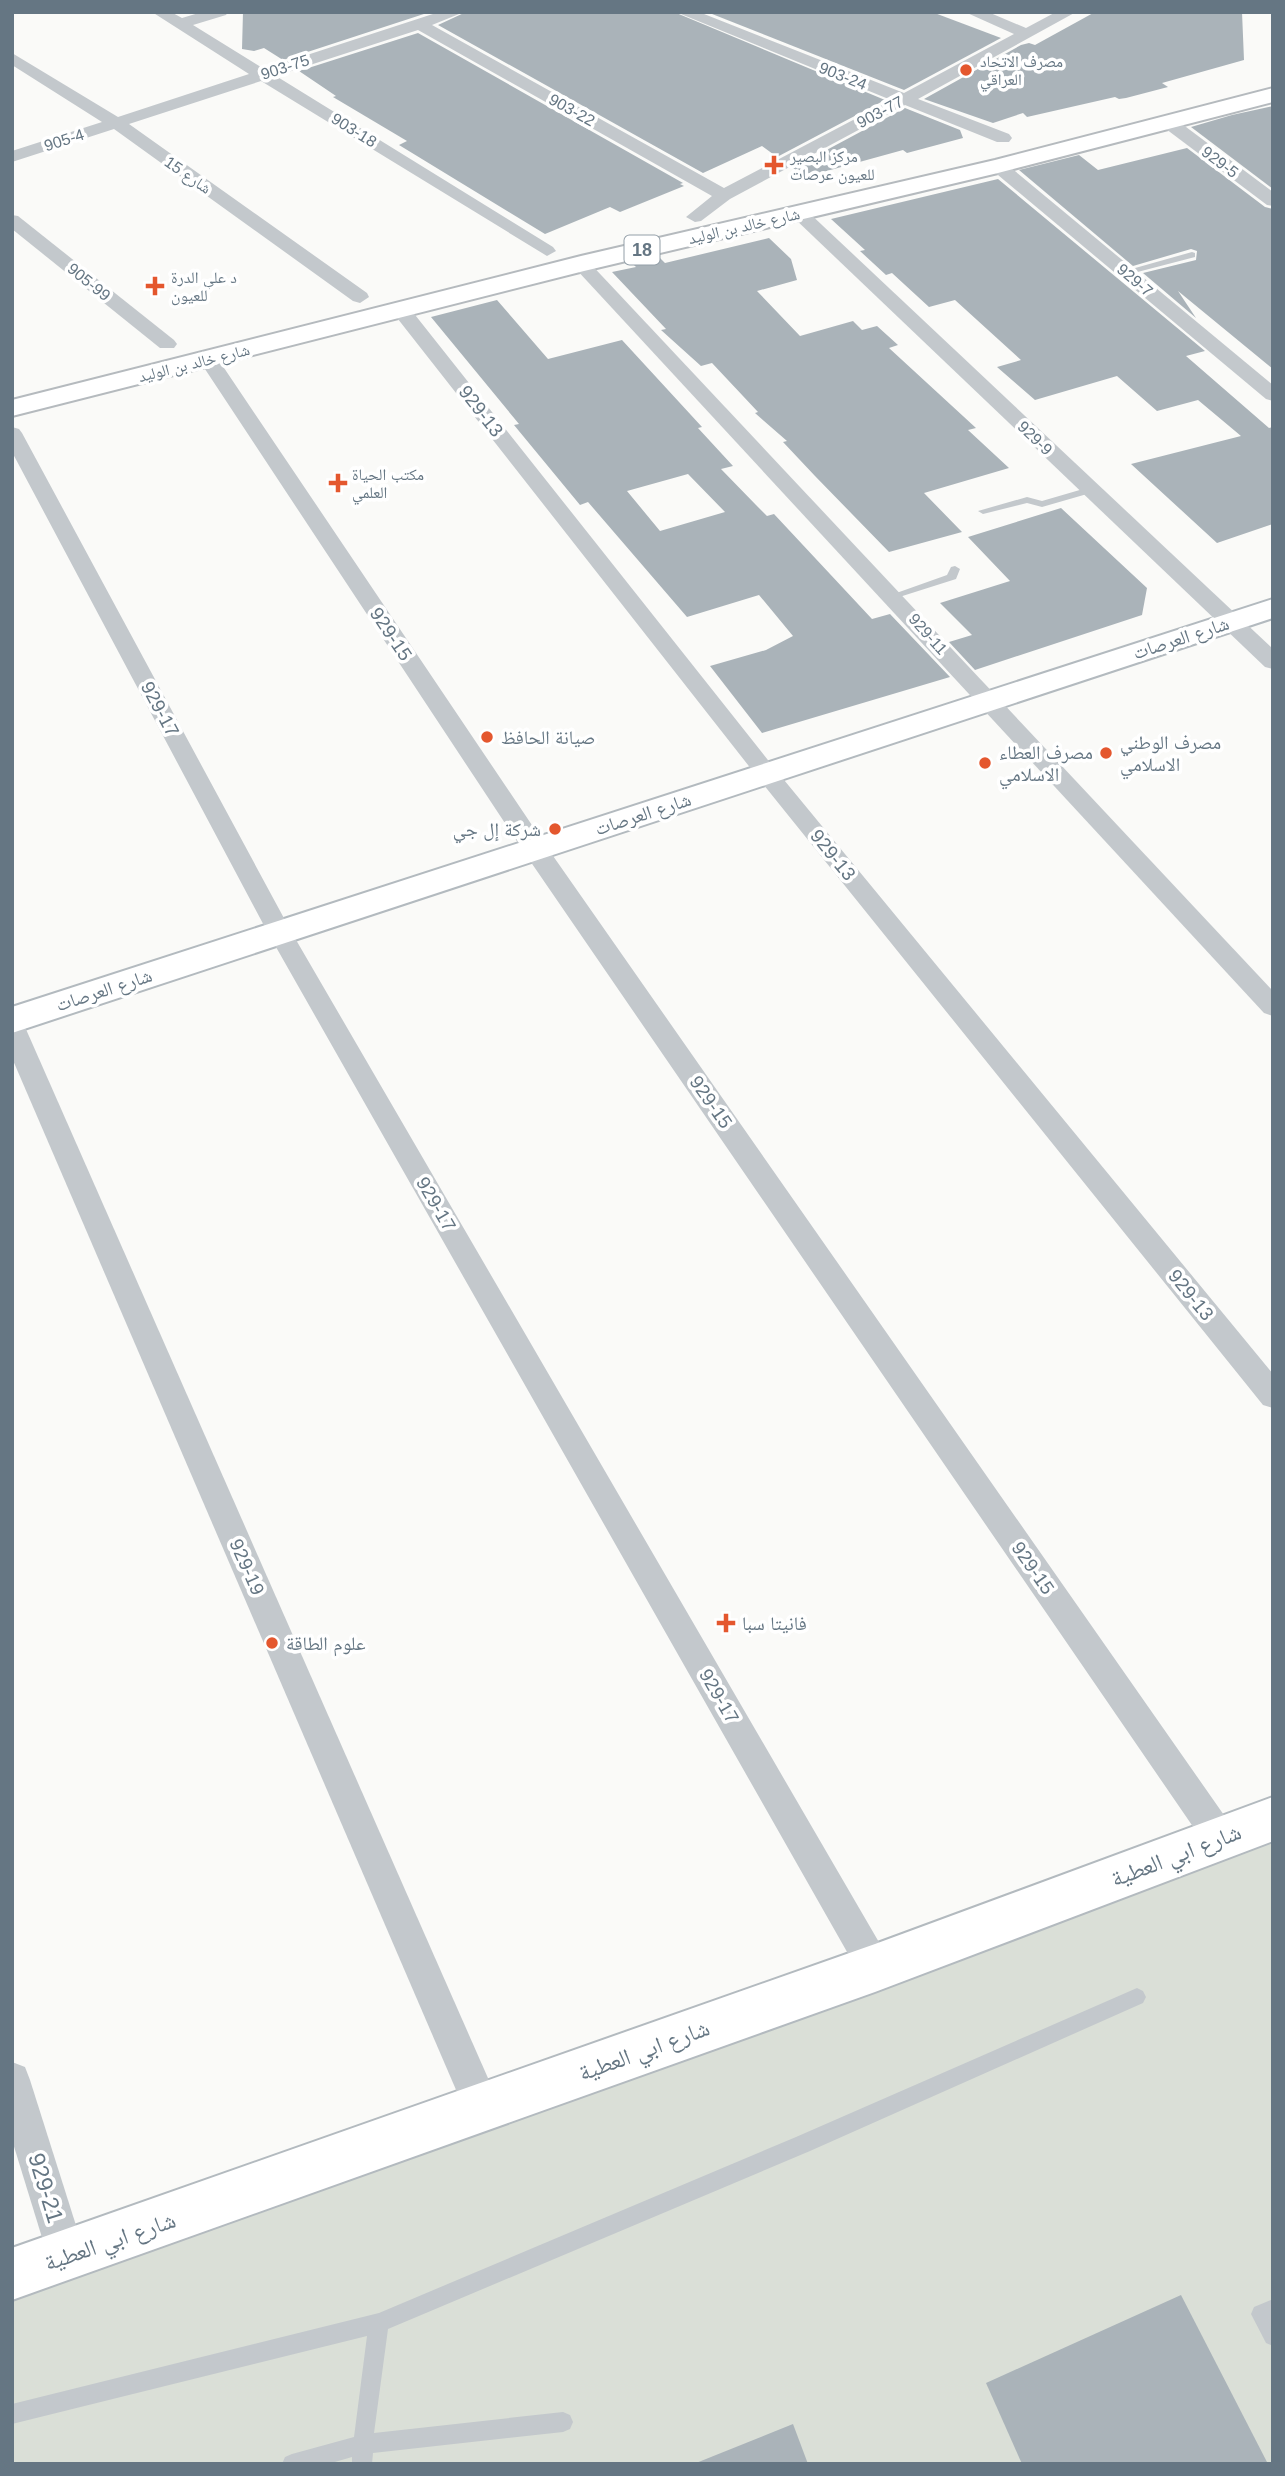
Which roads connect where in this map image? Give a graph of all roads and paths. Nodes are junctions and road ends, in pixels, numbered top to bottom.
1 (160, 12) edge
2 (220, 12) edge
3 (456, 12) edge
4 (684, 12) edge
5 (973, 12) edge
6 (1068, 12) edge
7 (180, 24) junction
8 (419, 24) junction
9 (1028, 34) junction
10 (12, 58) edge
11 (264, 74) junction
12 (1273, 95) edge
13 (903, 100) junction
14 (1168, 122) junction
15 (116, 124) junction
16 (1030, 131) dead end
17 (1003, 138) junction
18 (963, 148) dead end
19 (12, 157) edge
20 (998, 166) junction
21 (883, 169) dead end
22 (724, 195) junction
23 (1273, 201) edge
24 (799, 213) junction
25 (695, 217) junction
26 (12, 220) edge
27 (547, 251) junction
28 (1192, 255) dead end
29 (581, 264) junction
30 (1126, 272) junction
31 (360, 297) junction
32 (401, 310) junction
33 (231, 328) dead end
34 (192, 338) dead end
35 (167, 344) junction
36 (141, 350) dead end
37 (209, 360) junction
38 (1273, 395) edge
39 (12, 408) edge
40 (12, 433) edge
41 (1090, 490) junction
42 (983, 511) dead end
43 (955, 569) dead end
44 (893, 596) junction
45 (1273, 608) edge
46 (1229, 622) junction
47 (1273, 662) edge
48 (989, 701) junction
49 (767, 774) junction
50 (535, 849) junction
51 (280, 933) junction
52 (1273, 1007) edge
53 (12, 1020) edge
54 (12, 1027) edge
55 (1273, 1396) edge
56 (1273, 1819) edge
57 (1221, 1839) junction
58 (875, 1968) junction
59 (1137, 1997) dead end
60 (12, 2080) edge
61 (482, 2107) junction
62 (67, 2257) junction
63 (12, 2274) edge
64 (1273, 2309) edge
65 (379, 2323) junction
66 (1273, 2336) edge
67 (12, 2414) edge
68 (563, 2422) dead end
69 (362, 2454) edge
70 (292, 2464) edge

1 - 7 street, 903-18
2 - 7 street
3 - 8 street, 903-75
4 - 13 street, 903-24
5 - 9 street
6 - 9 street, 903-77
7 - 11 street, 903-18
8 - 11 street, 903-75
8 - 22 street, 903-22
9 - 13 street, 903-77
10 - 15 street, شارع 15
11 - 15 street, 903-75
11 - 27 street, 903-18
12 - 14 main road, شارع خالد بن الوليد / 18
13 - 17 street, 903-24
13 - 22 street, 903-77
14 - 20 main road, شارع خالد بن الوليد / 18
14 - 23 street, 929-5
15 - 19 street, 905-4
15 - 31 street, شارع 15
16 - 17 main road
17 - 18 main road
20 - 24 main road, شارع خالد بن الوليد / 18
20 - 30 street, 929-7
21 - 25 main road, شارع خالد بن الوليد / 18
22 - 25 street, 903-77
24 - 29 main road, شارع خالد بن الوليد / 18
24 - 41 street, 929-9
25 - 27 main road, شارع خالد بن الوليد / 18
26 - 35 street, 905-99
27 - 31 main road, شارع خالد بن الوليد / 18
28 - 30 lane
29 - 32 main road, شارع خالد بن الوليد / 18
29 - 44 street, 929-11
30 - 38 street, 929-7
31 - 33 main road, شارع خالد بن الوليد / 18
32 - 37 main road, شارع خالد بن الوليد / 18
32 - 49 street, 929-13
34 - 35 main road, شارع خالد بن الوليد
35 - 36 main road, شارع خالد بن الوليد
37 - 39 main road, شارع خالد بن الوليد / 18
37 - 50 street, 929-15
40 - 51 street, 929-17
41 - 42 lane
41 - 46 street, 929-9
43 - 44 lane
44 - 48 street, 929-11
45 - 46 main road, شارع العرصات
46 - 47 street, 929-9
46 - 48 main road, شارع العرصات
48 - 49 main road, شارع العرصات
48 - 52 street, 929-11
49 - 50 main road, شارع العرصات
49 - 55 street, 929-13
50 - 51 main road, شارع العرصات
50 - 57 street, 929-15
51 - 53 main road, شارع العرصات
51 - 58 street, 929-17
54 - 61 street, 929-19
56 - 57 main road, شارع ابي العطية
57 - 58 main road, شارع ابي العطية
58 - 61 main road, شارع ابي العطية
59 - 65 lane
60 - 62 street, 929-21
61 - 62 main road, شارع ابي العطية
62 - 63 main road, شارع ابي العطية
64 - 66 lane
65 - 67 lane
65 - 69 lane
68 - 69 lane
69 - 70 lane

